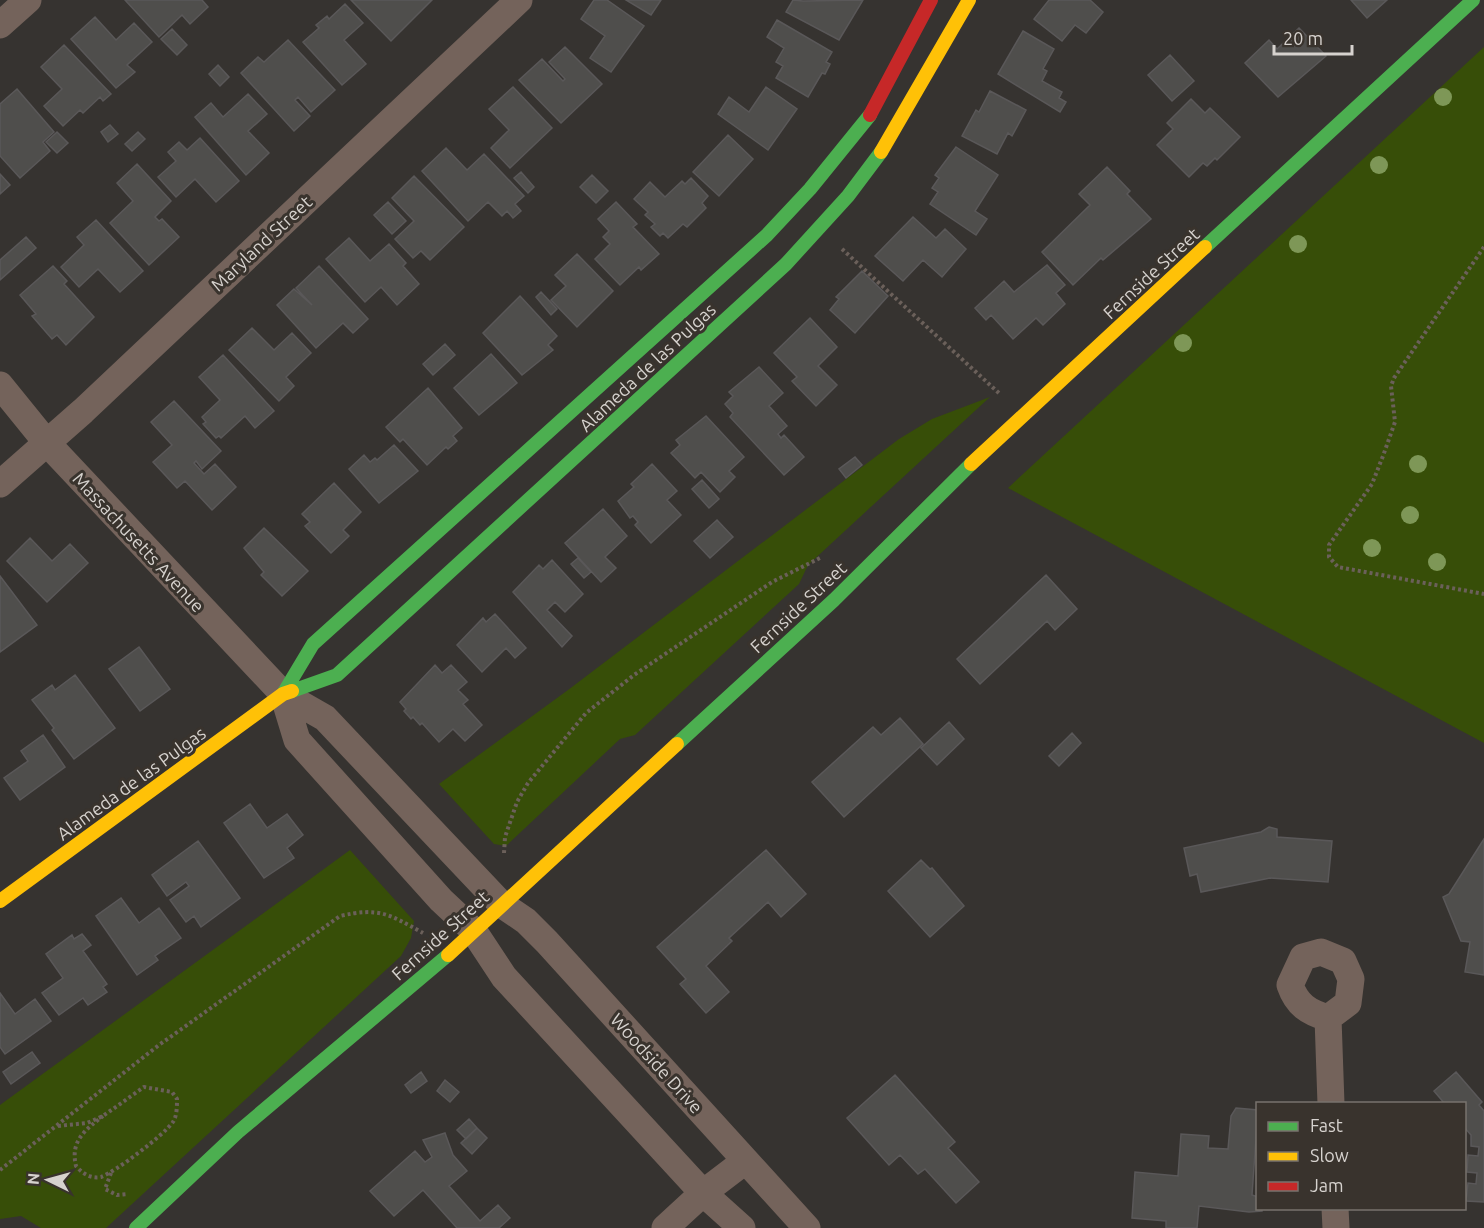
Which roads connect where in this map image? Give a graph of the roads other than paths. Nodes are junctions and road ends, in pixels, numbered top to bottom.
1 (28, 0) edge
2 (519, 0) edge
3 (931, 0) edge
4 (969, 0) edge
5 (1473, 0) edge
6 (0, 25) edge
7 (0, 385) edge
8 (47, 443) junction
9 (0, 484) edge
10 (283, 694) junction
11 (0, 901) edge
12 (501, 904) junction
13 (473, 930) junction
14 (1328, 1018) dead end
15 (1331, 1102) edge
16 (745, 1161) junction
17 (703, 1193) junction
18 (1335, 1210) edge
19 (136, 1228) edge
20 (665, 1228) edge
21 (742, 1228) edge
22 (807, 1228) edge
23 (1336, 1228) edge

1 - 6 street
2 - 8 street, Maryland Street
3 - 10 main road, Alameda de las Pulgas
4 - 10 main road, Alameda de las Pulgas
5 - 12 main road, Fernside Street
7 - 8 street, Massachusetts Avenue
8 - 9 street, Maryland Street
8 - 10 street, Massachusetts Avenue
10 - 11 main road, Alameda de las Pulgas
10 - 12 street, Massachusetts Avenue
10 - 13 street, Massachusetts Avenue
12 - 13 main road, Fernside Street
12 - 16 street, Woodside Drive
13 - 17 street
13 - 19 main road, Fernside Street
14 - 15 street
16 - 17 street
16 - 22 street, Woodside Drive
17 - 20 street
17 - 21 street
18 - 23 street

